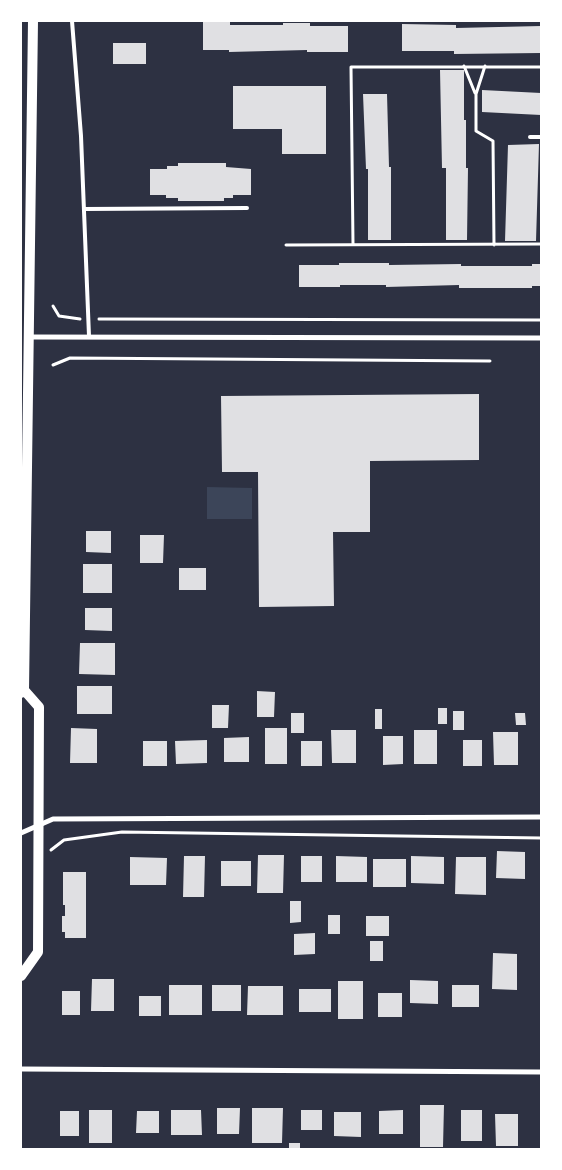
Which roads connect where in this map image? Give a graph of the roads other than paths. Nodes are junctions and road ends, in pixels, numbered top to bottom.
1 (33, 21) edge
2 (72, 21) edge
3 (530, 137) dead end
4 (541, 137) edge
5 (247, 208) dead end
6 (84, 209) junction
7 (89, 336) junction
8 (30, 337) junction
9 (541, 338) edge
10 (26, 381) edge
11 (22, 692) edge
12 (541, 817) edge
13 (40, 825) junction
14 (21, 833) edge
15 (21, 976) edge
16 (21, 1069) edge
17 (541, 1072) edge

1 - 8 main road
2 - 6 lane
3 - 4 lane
5 - 6 lane
6 - 7 lane
7 - 8 street
7 - 9 street
8 - 10 main road
10 - 11 main road
11 - 13 main road
12 - 13 street
13 - 14 street
13 - 15 main road
16 - 17 street

